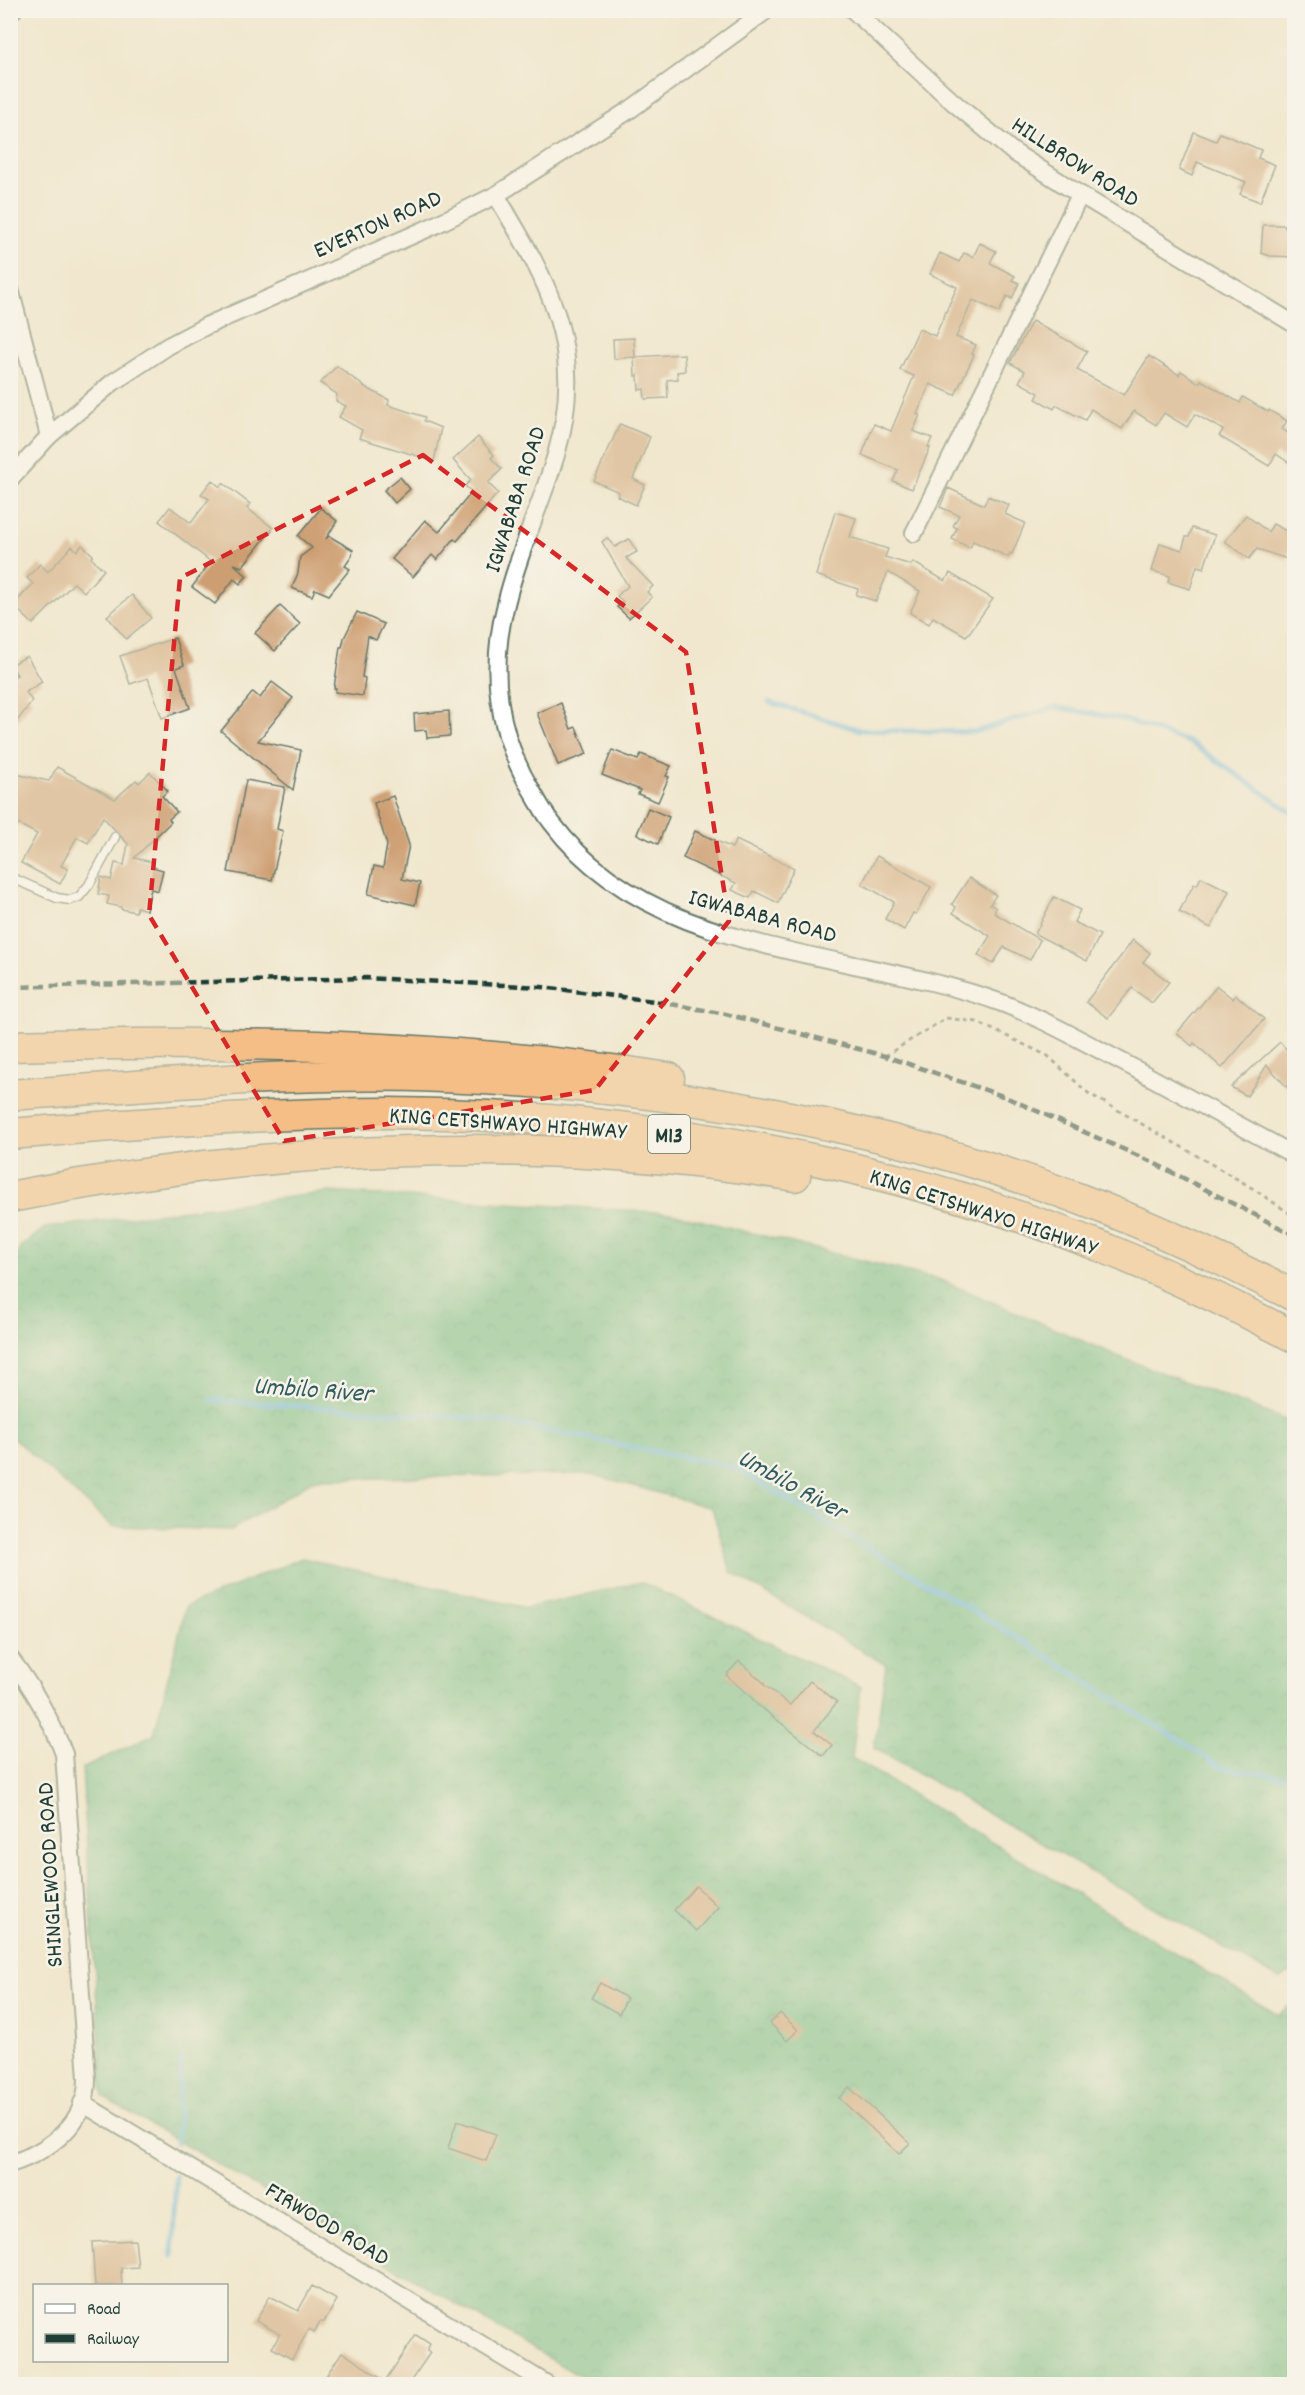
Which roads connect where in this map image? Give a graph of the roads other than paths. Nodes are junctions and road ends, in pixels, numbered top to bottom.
1 (767, 10) edge
2 (853, 10) edge
3 (496, 195) junction
4 (1080, 195) junction
5 (10, 289) edge
6 (1294, 324) edge
7 (49, 436) junction
8 (10, 479) edge
9 (914, 533) dead end
10 (115, 837) dead end
11 (10, 877) edge
12 (10, 1046) edge
13 (10, 1095) edge
14 (10, 1134) edge
15 (924, 1149) junction
16 (1294, 1155) edge
17 (10, 1197) edge
18 (952, 1197) junction
19 (1294, 1296) edge
20 (1294, 1337) edge
21 (10, 1658) edge
22 (82, 2103) junction
23 (10, 2164) edge
24 (547, 2385) edge

1 - 3 street, EVERTON ROAD
2 - 4 street, HILLBROW ROAD
3 - 7 street, EVERTON ROAD
3 - 16 street, IGWABABA ROAD
4 - 6 street, HILLBROW ROAD
4 - 9 street
5 - 7 street
7 - 8 street, EVERTON ROAD
10 - 11 lane
12 - 15 highway
13 - 15 highway, KING CETSHWAYO HIGHWAY / M13
14 - 18 highway, KING CETSHWAYO HIGHWAY / M13
15 - 19 highway, KING CETSHWAYO HIGHWAY / M13
17 - 18 highway
18 - 20 highway, KING CETSHWAYO HIGHWAY / M13
21 - 22 street, SHINGLEWOOD ROAD
22 - 23 street
22 - 24 street, FIRWOOD ROAD

